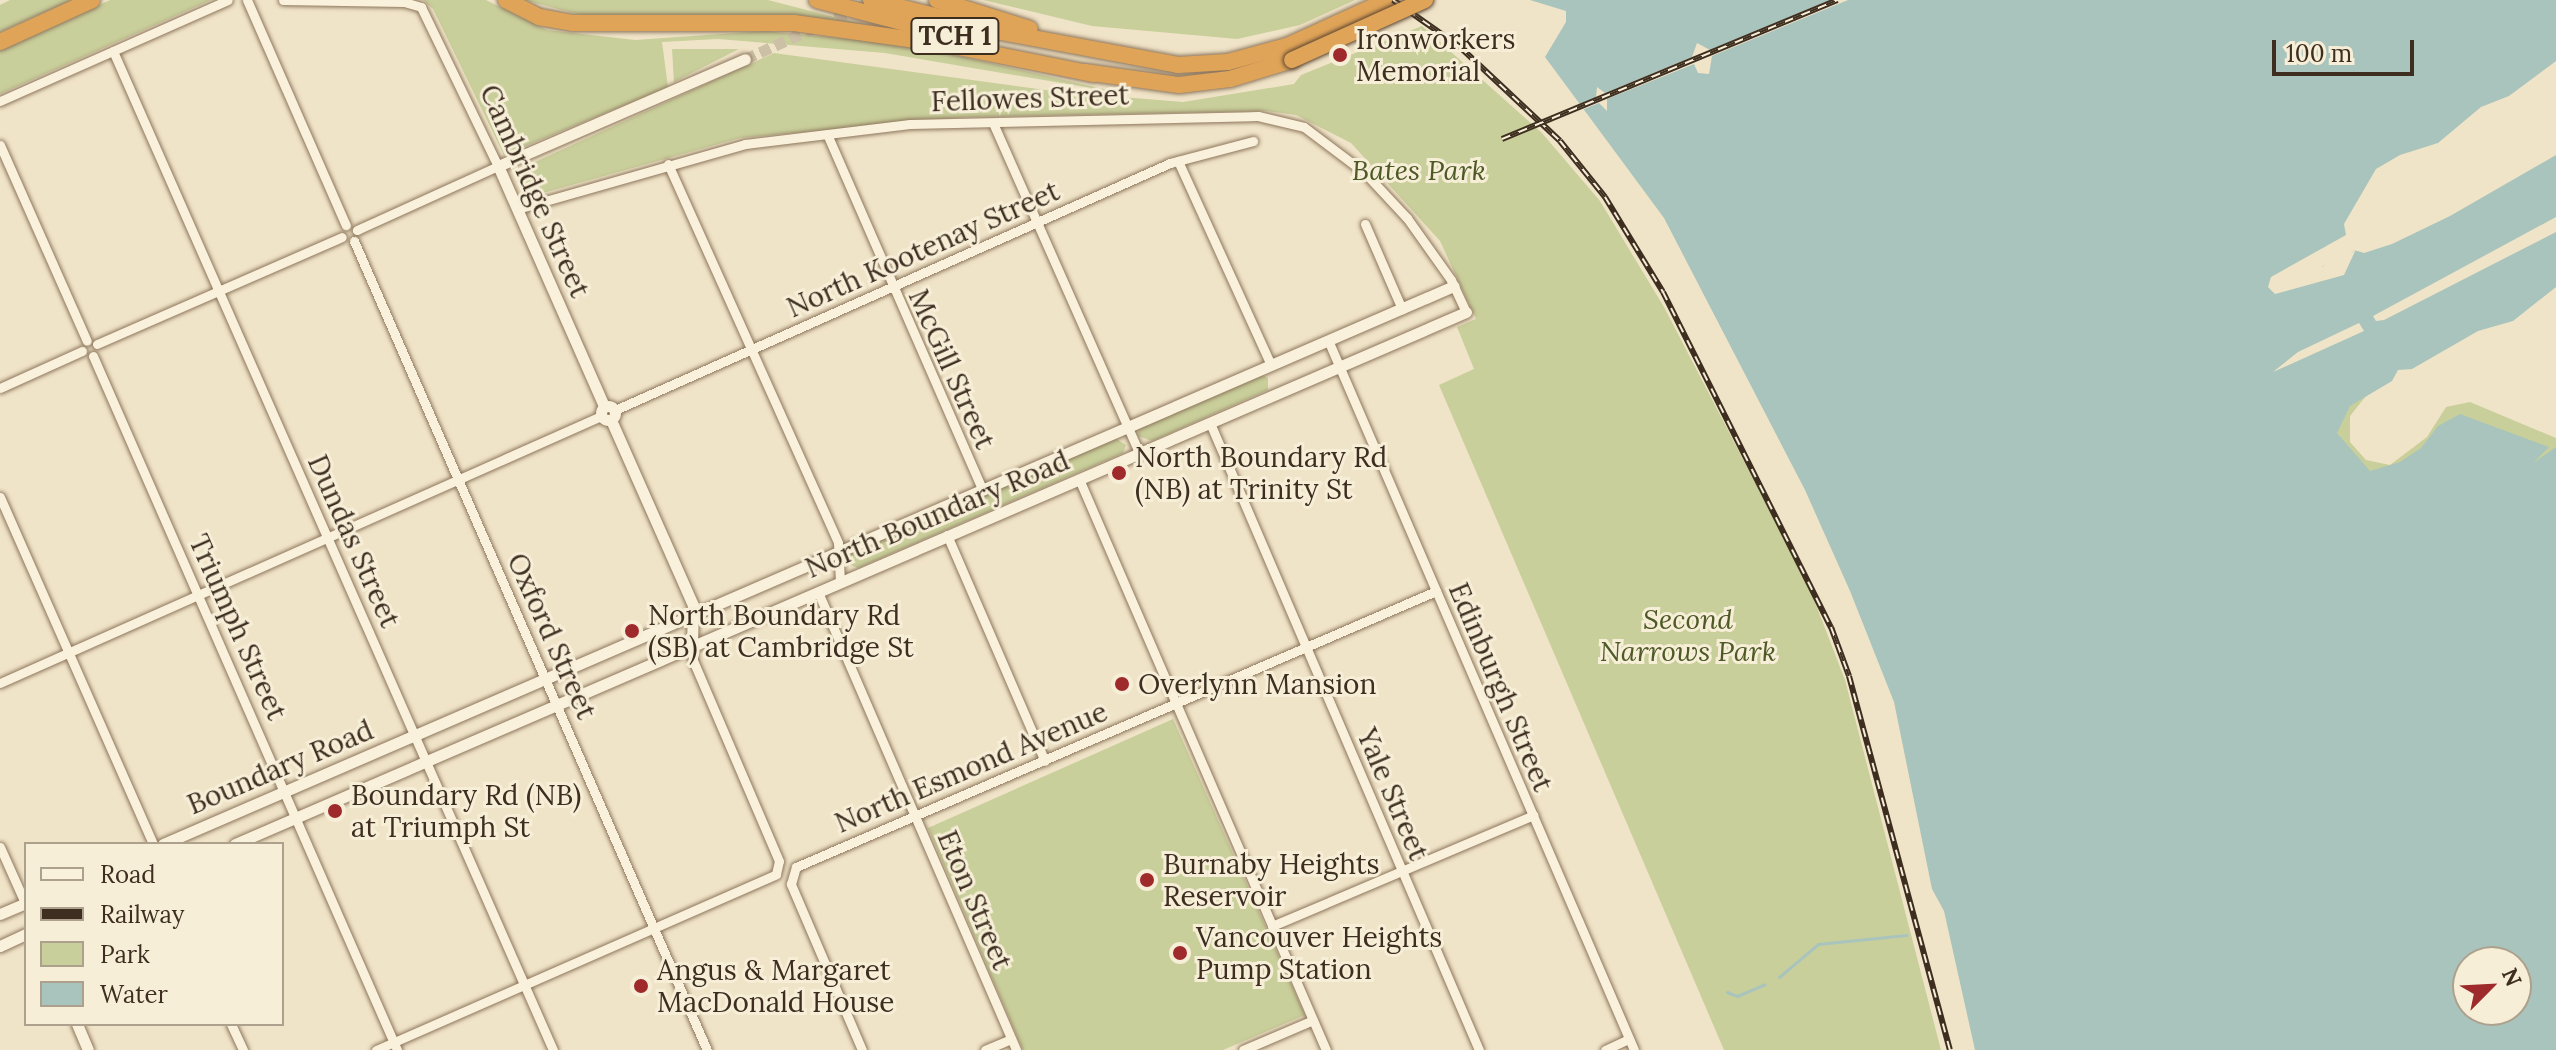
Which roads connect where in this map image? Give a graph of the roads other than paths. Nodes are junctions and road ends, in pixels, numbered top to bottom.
1 (92, 0) edge
2 (228, 0) edge
3 (247, 0) edge
4 (283, 0) edge
5 (506, 0) edge
6 (817, 0) edge
7 (871, 0) tunnel mouth
8 (937, 0) edge
9 (1388, 0) edge
10 (1425, 0) edge
11 (0, 42) edge
12 (113, 51) junction
13 (1096, 51) junction
14 (1289, 53) junction
15 (745, 59) tunnel mouth
16 (1093, 74) junction
17 (0, 101) edge
18 (993, 123) junction
19 (827, 134) junction
20 (1253, 141) dead end
21 (0, 145) edge
22 (1178, 161) junction
23 (668, 164) junction
24 (498, 166) junction
25 (517, 209) junction
26 (1035, 223) junction
27 (1365, 224) dead end
28 (346, 225) junction
29 (357, 230) junction
30 (342, 237) junction
31 (354, 241) junction
32 (1454, 286) junction
33 (892, 287) junction
34 (219, 290) junction
35 (1402, 309) junction
36 (1466, 312) joint
37 (1328, 340) junction
38 (89, 345) junction
39 (751, 349) junction
40 (1271, 365) junction
41 (1340, 367) junction
42 (0, 388) edge
43 (608, 413) junction
44 (1210, 423) junction
45 (1128, 427) junction
46 (1139, 453) junction
47 (1079, 479) junction
48 (459, 480) junction
49 (982, 489) junction
50 (0, 497) edge
51 (947, 535) junction
52 (329, 538) junction
53 (838, 552) junction
54 (840, 582) junction
55 (1436, 591) junction
56 (818, 592) junction
57 (199, 595) junction
58 (691, 616) junction
59 (692, 646) junction
60 (1307, 647) junction
61 (70, 652) junction
62 (547, 679) junction
63 (0, 683) edge
64 (558, 704) junction
65 (1175, 704) junction
66 (416, 735) junction
67 (427, 761) junction
68 (1045, 761) junction
69 (287, 791) junction
70 (1533, 815) junction
71 (296, 817) junction
72 (916, 817) junction
73 (152, 842) edge
74 (168, 842) edge
75 (240, 842) edge
76 (0, 847) edge
77 (1402, 871) junction
78 (24, 900) edge
79 (24, 905) edge
80 (0, 914) edge
81 (1272, 926) junction
82 (654, 930) junction
83 (24, 935) edge
84 (0, 946) edge
85 (525, 986) junction
86 (1313, 1020) junction
87 (78, 1026) edge
88 (232, 1026) edge
89 (1011, 1039) junction
90 (1629, 1039) junction
91 (395, 1046) edge
92 (88, 1050) edge
93 (243, 1050) edge
94 (376, 1050) edge
95 (553, 1050) edge
96 (707, 1050) edge
97 (862, 1050) edge
98 (985, 1050) edge
99 (1016, 1050) edge
100 (1243, 1050) edge
101 (1326, 1050) edge
102 (1479, 1050) edge
103 (1605, 1050) edge
104 (1634, 1050) edge

1 - 11 highway
2 - 12 street
3 - 28 street
4 - 24 street, Cambridge Street
5 - 16 highway
6 - 16 highway, TCH 1
7 - 13 highway, TCH 1
8 - 13 highway
9 - 14 highway, TCH 1
10 - 14 highway, TCH 1, bridge
12 - 17 street
12 - 34 street, Dundas Street
13 - 14 highway, TCH 1
14 - 16 highway, TCH 1
15 - 24 street
18 - 19 street, Fellowes Street
18 - 26 street
18 - 32 street, Fellowes Street
19 - 23 street, Fellowes Street
19 - 33 street, McGill Street
20 - 22 street, North Kootenay Street
21 - 38 street
22 - 26 street, North Kootenay Street
22 - 40 street
23 - 25 street, Fellowes Street
23 - 39 street
24 - 25 street, Cambridge Street
24 - 29 street
25 - 43 street, Cambridge Street
26 - 33 street, North Kootenay Street
26 - 45 street
27 - 35 street
28 - 29 street
28 - 30 street
29 - 31 street
30 - 31 street
30 - 34 street
31 - 48 street, Oxford Street
32 - 35 street, North Boundary Road
32 - 36 street, Fellowes Street
33 - 39 street, North Kootenay Street
33 - 49 street, McGill Street
34 - 38 street
34 - 52 street, Dundas Street
35 - 37 street, North Boundary Road
36 - 41 street, North Boundary Road
37 - 40 street, North Boundary Road
37 - 41 street, Edinburgh Street
38 - 42 street
38 - 57 street, Triumph Street
39 - 43 street, North Kootenay Street
39 - 53 street
40 - 45 street, North Boundary Road
41 - 44 street, North Boundary Road
41 - 55 street, Edinburgh Street
43 - 48 street, North Kootenay Street
43 - 58 street, Cambridge Street
44 - 46 street, North Boundary Road
44 - 60 street, Yale Street
45 - 46 street
45 - 49 street, North Boundary Road
46 - 47 street, North Boundary Road
47 - 51 street, North Boundary Road
47 - 65 street
48 - 52 street, North Kootenay Street
48 - 62 street, Oxford Street
49 - 53 street, North Boundary Road
50 - 61 street
51 - 54 street, North Boundary Road
51 - 68 street
52 - 57 street, North Kootenay Street
52 - 66 street, Dundas Street
53 - 54 street
53 - 58 street, North Boundary Road
54 - 56 street, North Boundary Road
55 - 60 street, North Esmond Avenue
55 - 70 street, Edinburgh Street
56 - 59 street, North Boundary Road
56 - 72 street, Eton Street
57 - 61 street, North Kootenay Street
57 - 69 street, Triumph Street
58 - 59 street, Cambridge Street
58 - 62 street, North Boundary Road
59 - 64 street, North Boundary Road
59 - 82 street, Cambridge Street
60 - 65 street, North Esmond Avenue
60 - 77 street, Yale Street
61 - 63 street, North Kootenay Street
61 - 73 street
62 - 64 street, Oxford Street
62 - 66 street, North Boundary Road
64 - 67 street, North Boundary Road
64 - 82 street, Oxford Street
65 - 68 street, North Esmond Avenue
65 - 81 street
66 - 67 street, Dundas Street
66 - 69 street, Boundary Road
67 - 71 street, Boundary Road
67 - 85 street, Dundas Street
68 - 72 street, North Esmond Avenue
69 - 71 street, Triumph Street
69 - 74 street, Boundary Road
70 - 77 street
70 - 90 street, Edinburgh Street
71 - 75 street, Boundary Road
71 - 91 street, Triumph Street
72 - 89 street, Eton Street
72 - 97 street, North Esmond Avenue
76 - 78 street
77 - 81 street
77 - 102 street, Yale Street
79 - 80 street
81 - 86 street
82 - 85 street
82 - 96 street, Oxford Street
83 - 84 street
85 - 91 street
85 - 95 street, Dundas Street
86 - 100 street
86 - 101 street
87 - 92 street
88 - 93 street
89 - 98 street
89 - 99 street, Eton Street
90 - 103 street
90 - 104 street, Edinburgh Street
91 - 94 street

